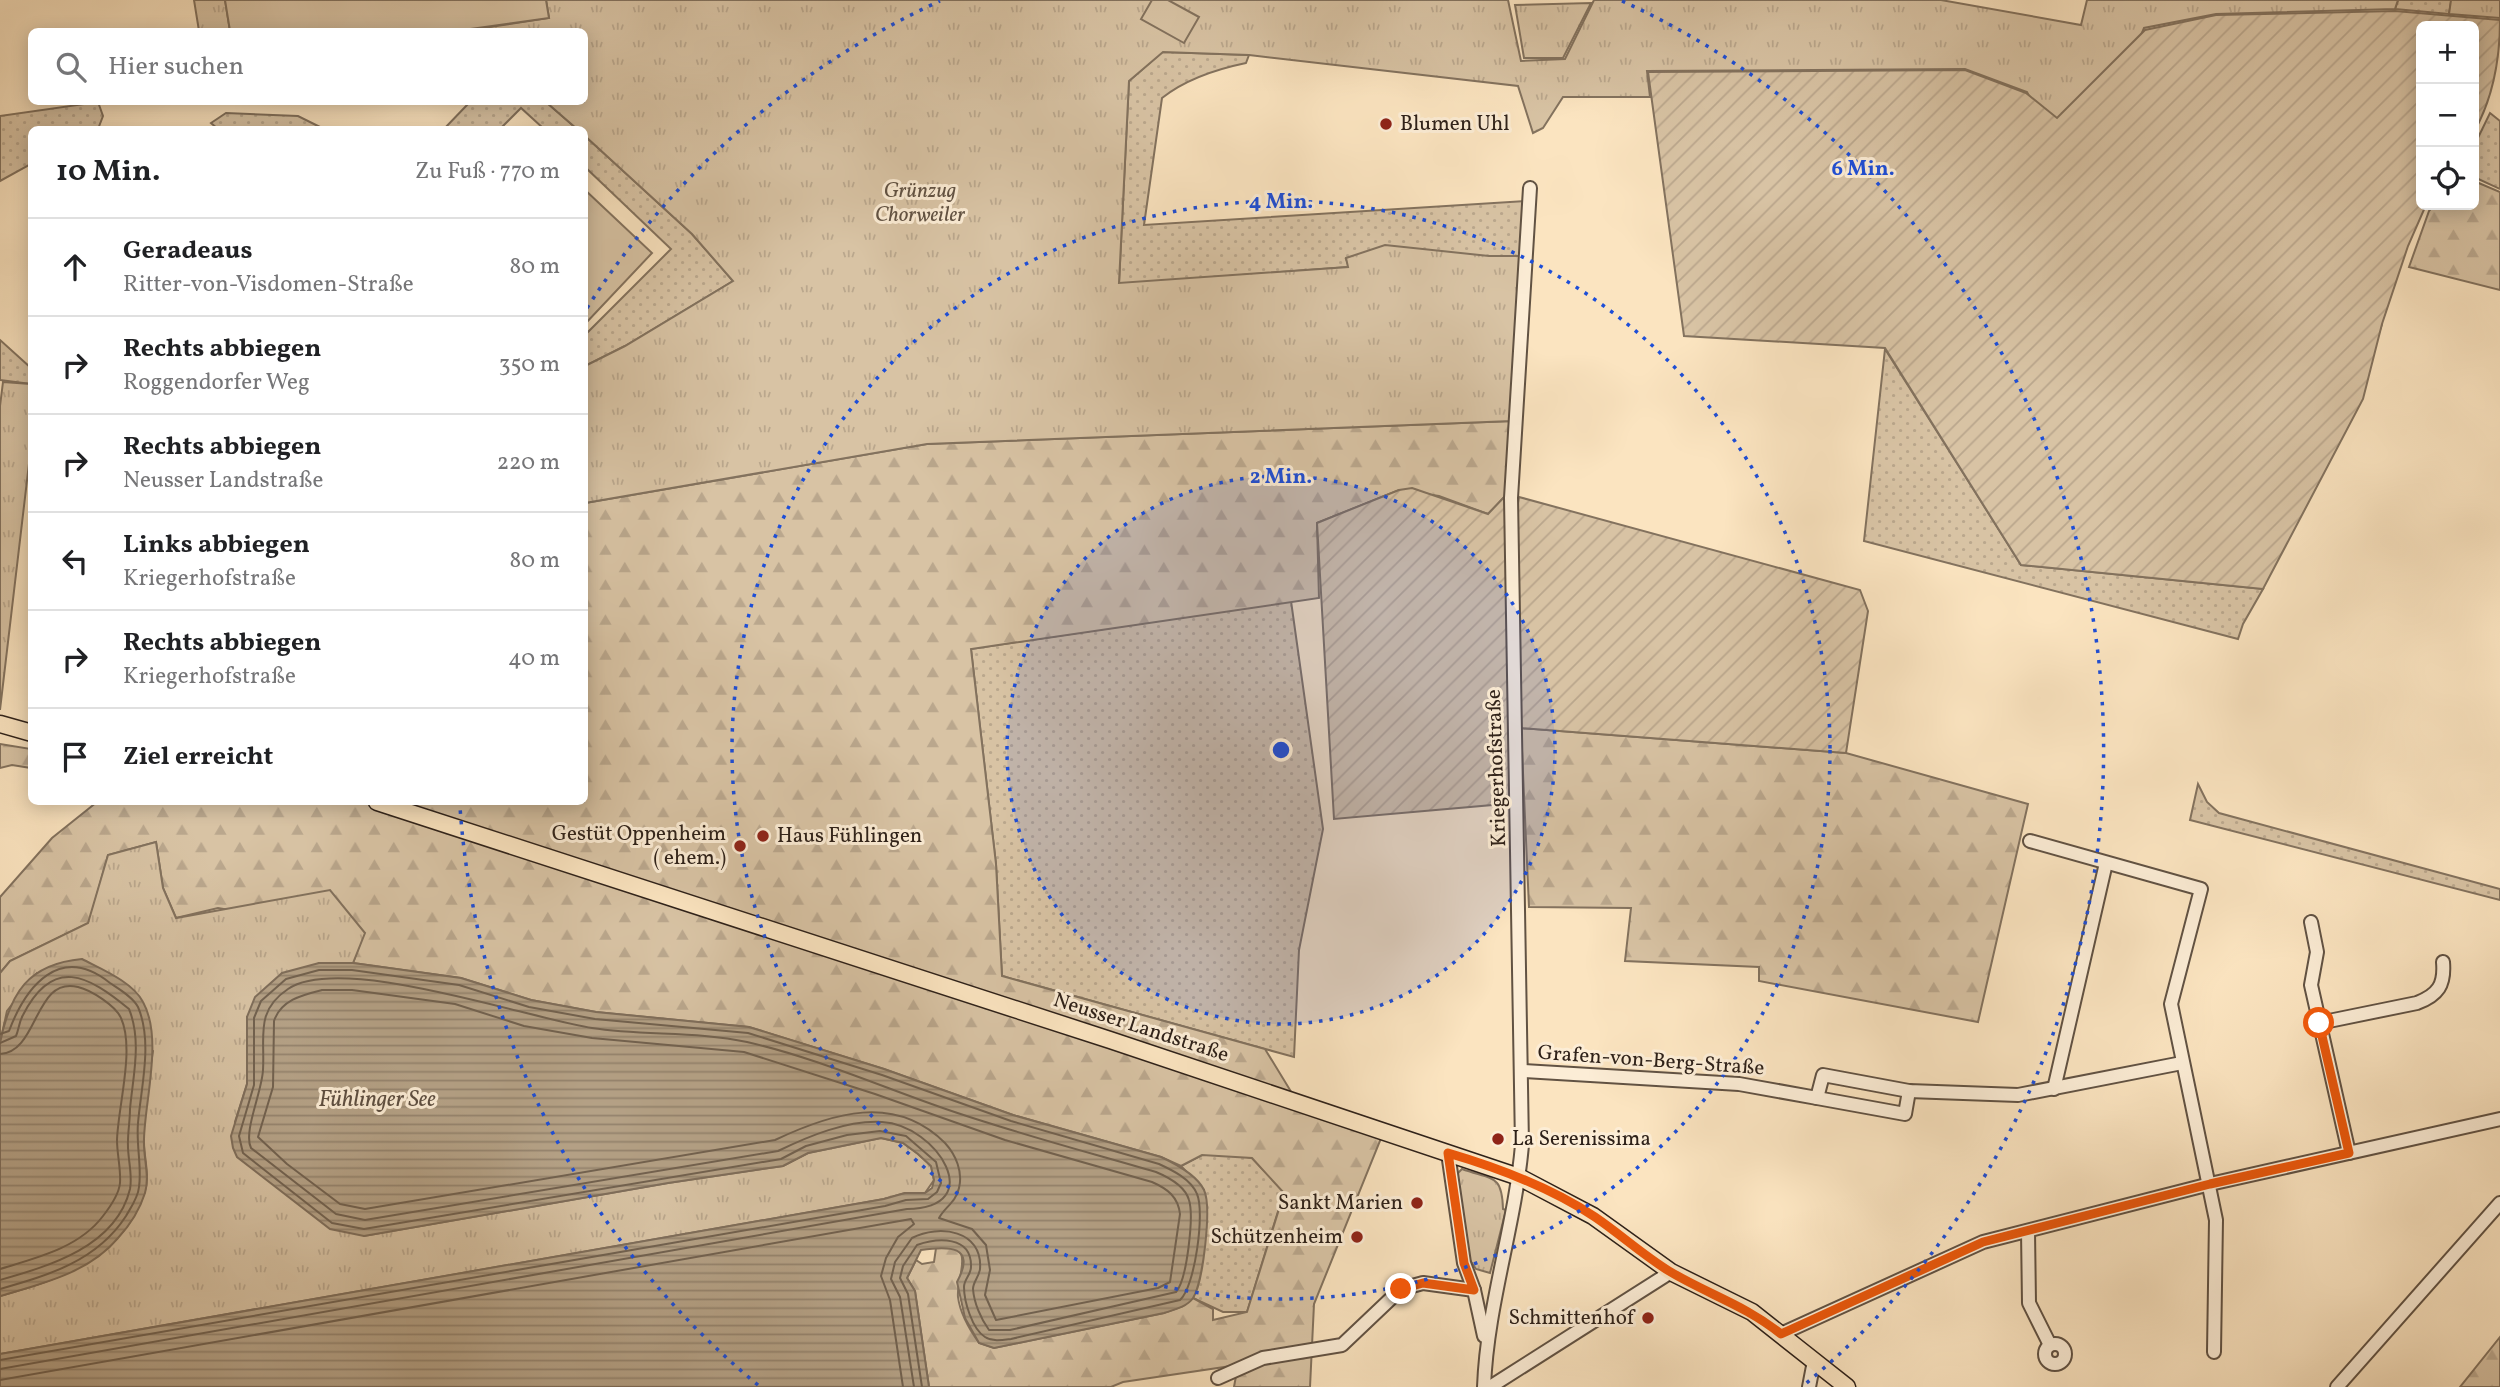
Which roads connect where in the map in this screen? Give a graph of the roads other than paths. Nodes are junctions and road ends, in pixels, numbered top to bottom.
1 (1530, 188) dead end
2 (0, 724) edge
3 (0, 731) edge
4 (28, 732) edge
5 (28, 733) edge
6 (386, 805) edge
7 (2030, 841) dead end
8 (2106, 863) junction
9 (2311, 922) dead end
10 (2443, 962) dead end
11 (2319, 1023) junction
12 (2182, 1063) junction
13 (1523, 1071) junction
14 (2053, 1089) junction
15 (1909, 1091) junction
16 (1818, 1098) junction
17 (2500, 1119) edge
18 (1448, 1153) junction
19 (2349, 1153) junction
20 (1519, 1177) junction
21 (2210, 1184) junction
22 (2500, 1203) edge
23 (2028, 1231) junction
24 (1671, 1272) junction
25 (1474, 1290) junction
26 (1781, 1334) junction
27 (1485, 1343) junction
28 (2050, 1345) dead end
29 (2214, 1352) dead end
30 (1814, 1361) junction
31 (1218, 1378) dead end
32 (1484, 1387) edge
33 (1490, 1387) edge
34 (1809, 1387) edge
35 (1847, 1387) edge
36 (2339, 1387) edge

1 - 13 street, Kriegerhofstraße
2 - 4 main road
3 - 5 main road
6 - 18 main road, Neusser Landstraße
7 - 8 street
8 - 12 street
8 - 14 street
9 - 11 street
10 - 11 street
11 - 19 street
12 - 14 street
12 - 21 street
13 - 16 street, Grafen-von-Berg-Straße
13 - 20 street, Kriegerhofstraße
14 - 15 street
15 - 16 street
15 - 16 street, Grafen-von-Berg-Straße
17 - 19 street
18 - 20 main road, Neusser Landstraße
18 - 25 street, Kriegerhofstraße
19 - 21 street
20 - 24 main road, Neusser Landstraße
20 - 27 street, Kriegerhofstraße
21 - 23 street
21 - 29 street
22 - 36 street
23 - 26 street
23 - 28 street
24 - 26 main road, Neusser Landstraße
24 - 33 street
25 - 27 street, Kriegerhofstraße
25 - 31 street
26 - 30 main road, Neusser Landstraße
27 - 32 street, Kriegerhofstraße
30 - 34 street
30 - 35 main road, Neusser Landstraße

